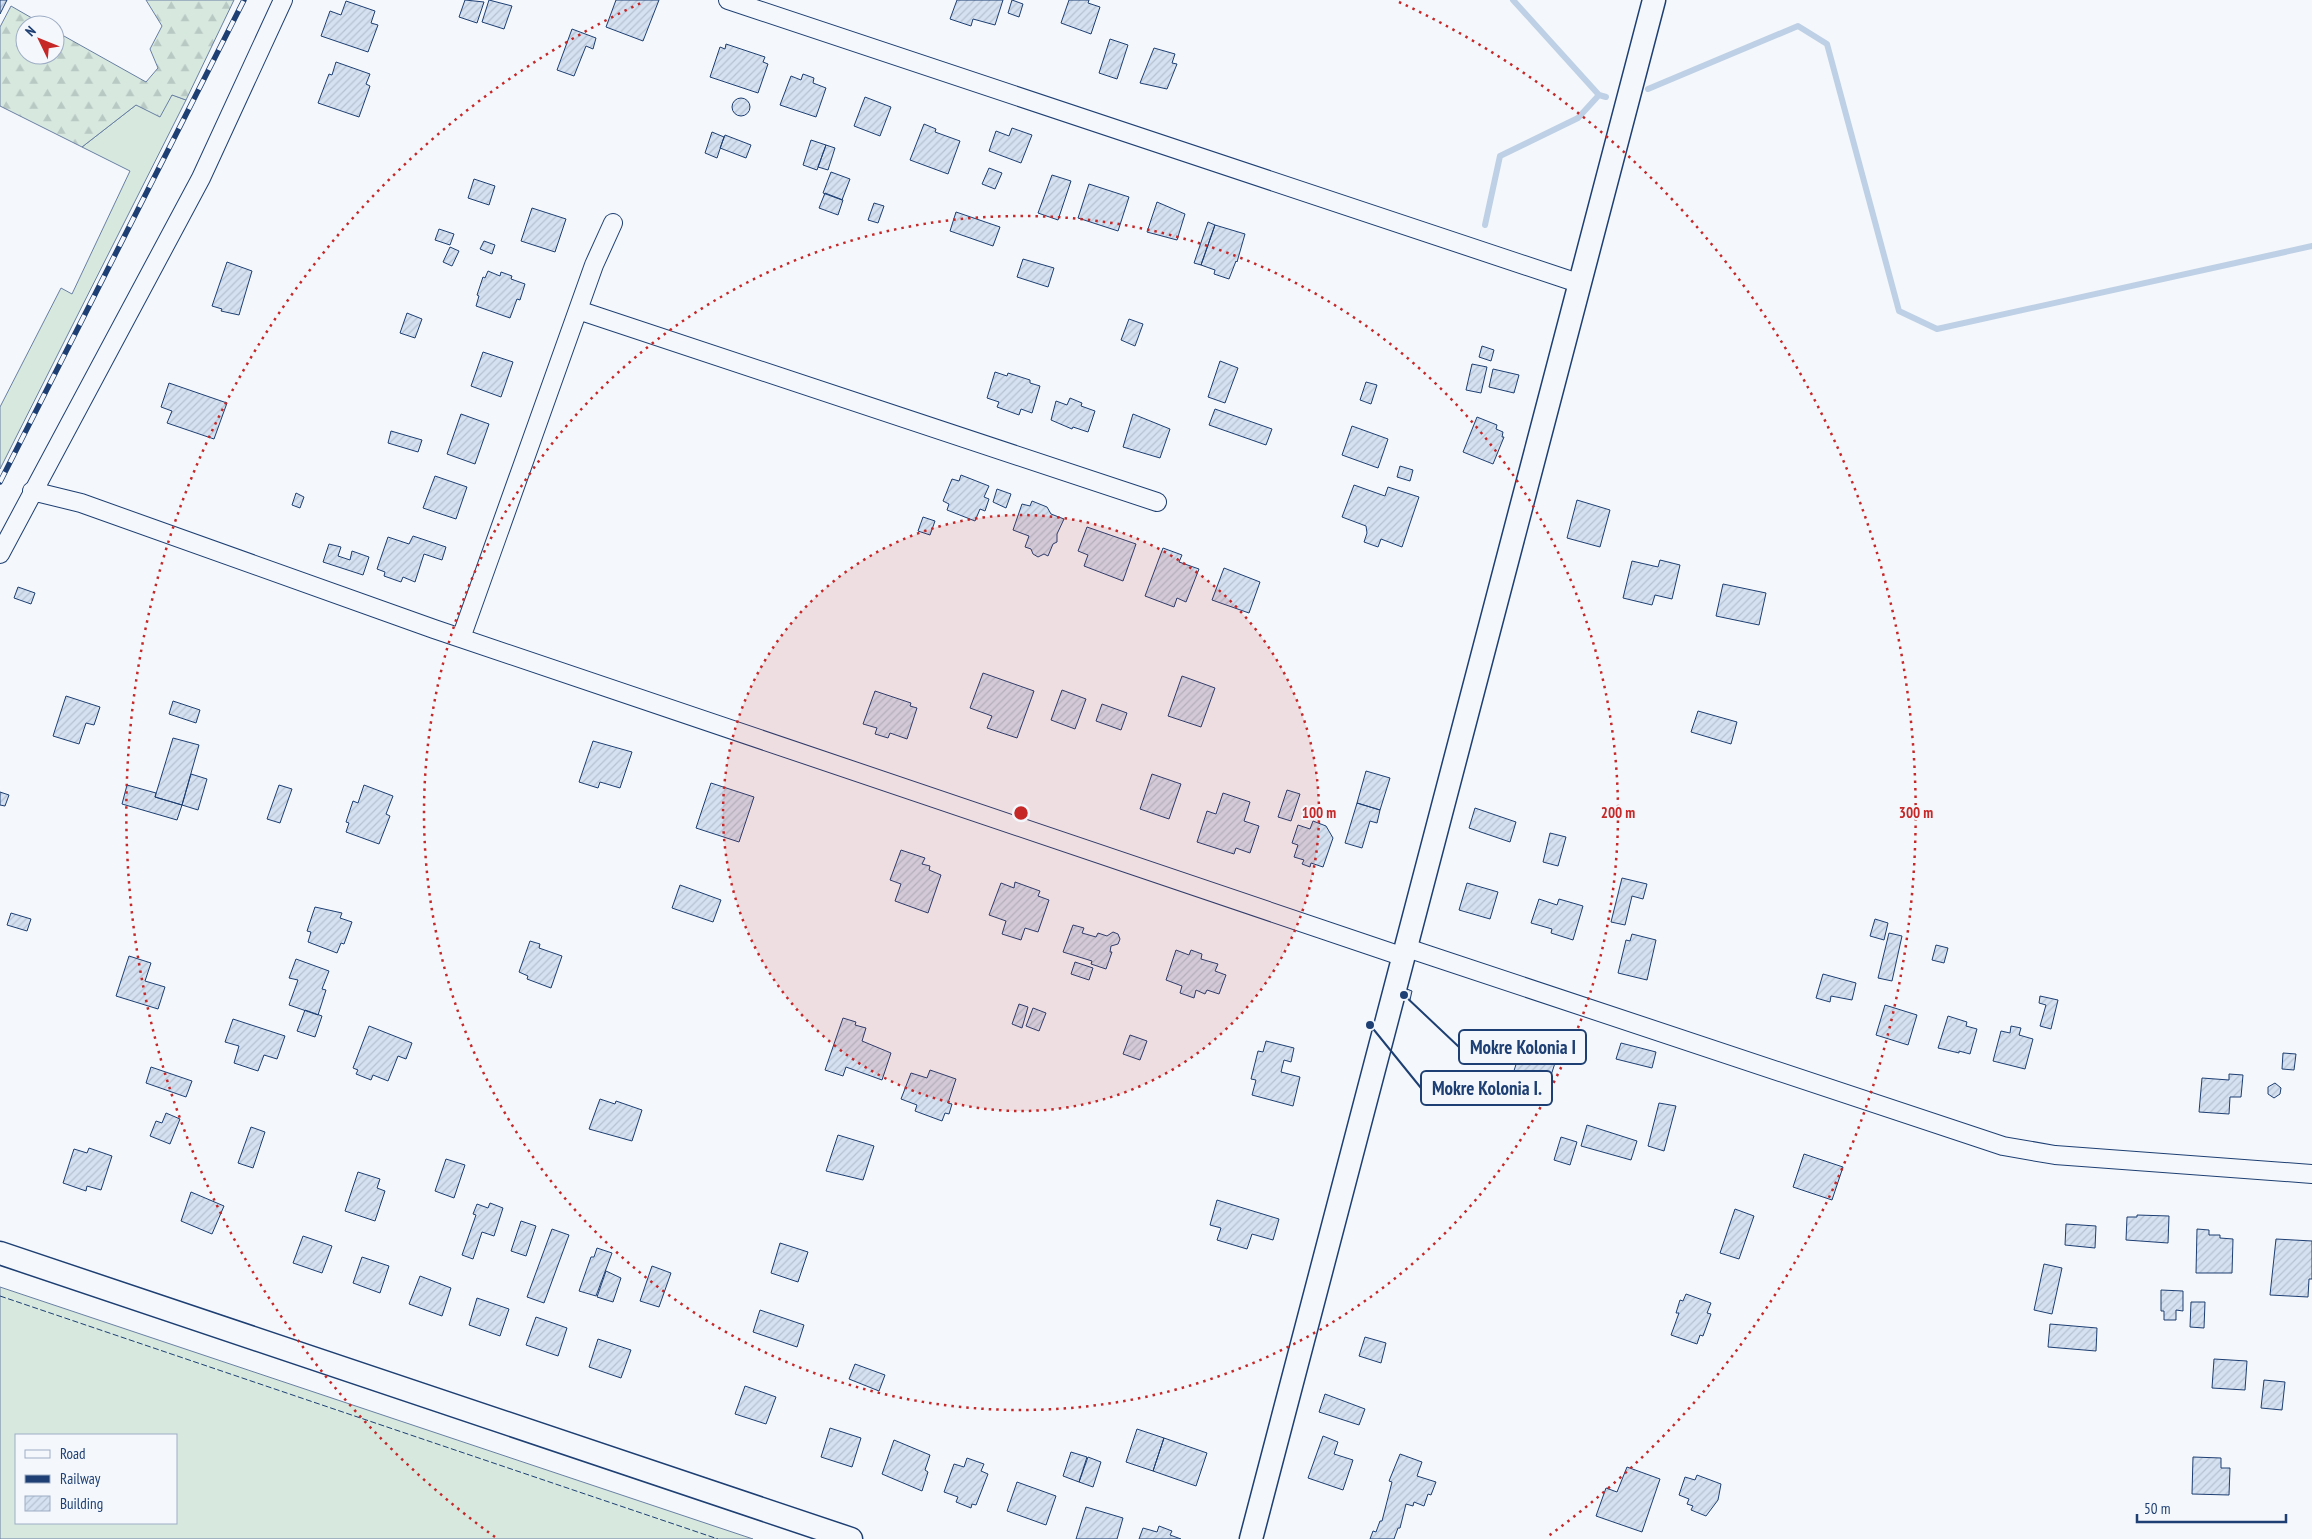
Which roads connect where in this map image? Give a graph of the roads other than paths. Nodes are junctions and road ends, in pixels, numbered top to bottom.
1 (282, 0) edge
2 (728, 0) edge
3 (1654, 0) edge
4 (613, 223) dead end
5 (1581, 284) junction
6 (578, 310) junction
7 (32, 491) junction
8 (1157, 502) dead end
9 (0, 554) edge
10 (460, 638) junction
11 (1406, 952) junction
12 (2312, 1174) edge
13 (0, 1253) edge
14 (852, 1539) edge
15 (1251, 1539) edge

1 - 7 street
2 - 5 street
3 - 5 street
4 - 6 street
5 - 11 street
6 - 8 street
6 - 10 street
7 - 9 street
7 - 10 street
10 - 11 street
11 - 12 street
11 - 15 street
13 - 14 street

